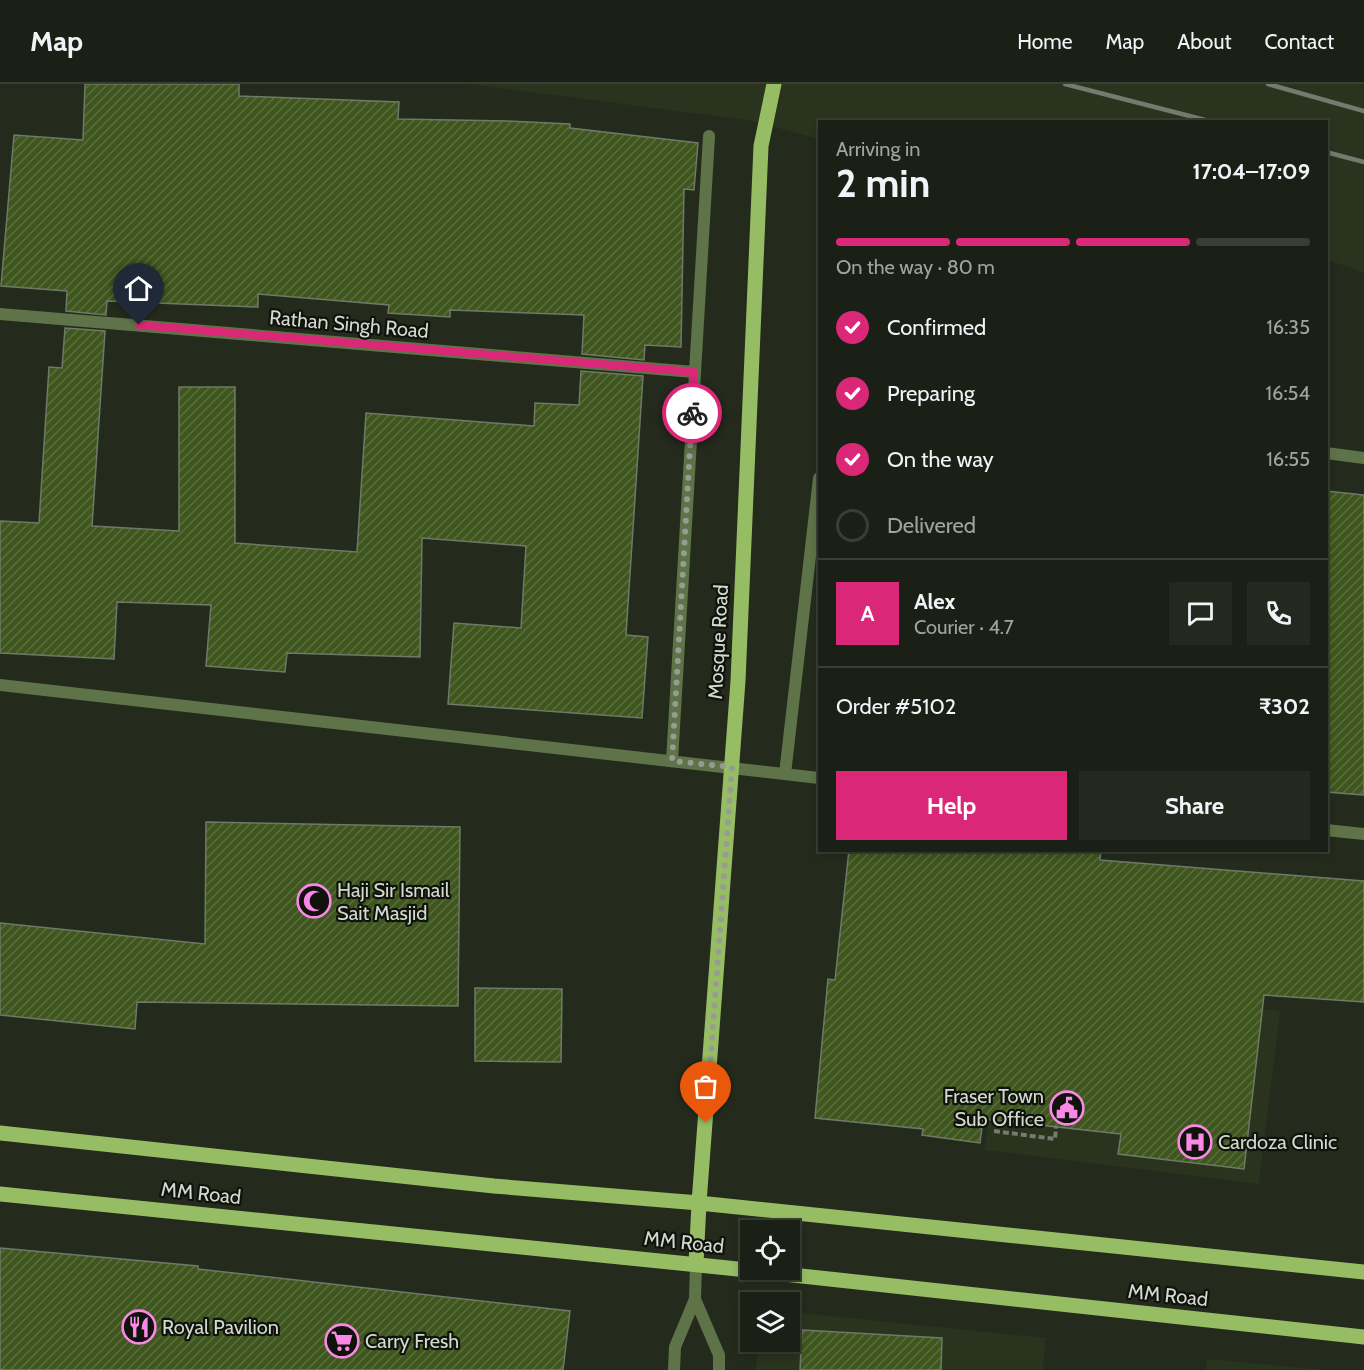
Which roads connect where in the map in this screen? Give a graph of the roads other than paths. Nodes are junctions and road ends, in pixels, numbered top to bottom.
1 (774, 84) edge
2 (709, 136) dead end
3 (0, 314) edge
4 (694, 372) junction
5 (1328, 453) edge
6 (1364, 458) edge
7 (818, 487) edge
8 (0, 685) edge
9 (672, 761) junction
10 (732, 767) junction
11 (785, 774) junction
12 (818, 778) edge
13 (1328, 830) edge
14 (1364, 834) edge
15 (0, 1133) edge
16 (0, 1194) edge
17 (699, 1203) junction
18 (696, 1264) junction
19 (1364, 1272) edge
20 (695, 1299) junction
21 (1364, 1337) edge
22 (674, 1370) edge
23 (719, 1370) edge

1 - 10 main road, Mosque Road
2 - 4 street
3 - 4 street, Rathan Singh Road
4 - 9 street
5 - 6 street
7 - 11 street
8 - 9 street
9 - 10 street
10 - 11 street
10 - 17 main road, Mosque Road
11 - 12 street
13 - 14 street
15 - 17 main road, MM Road
16 - 18 main road, MM Road
17 - 18 main road, Mosque Road
17 - 19 main road, MM Road
18 - 20 street
18 - 21 main road, MM Road
20 - 22 street
20 - 23 street

